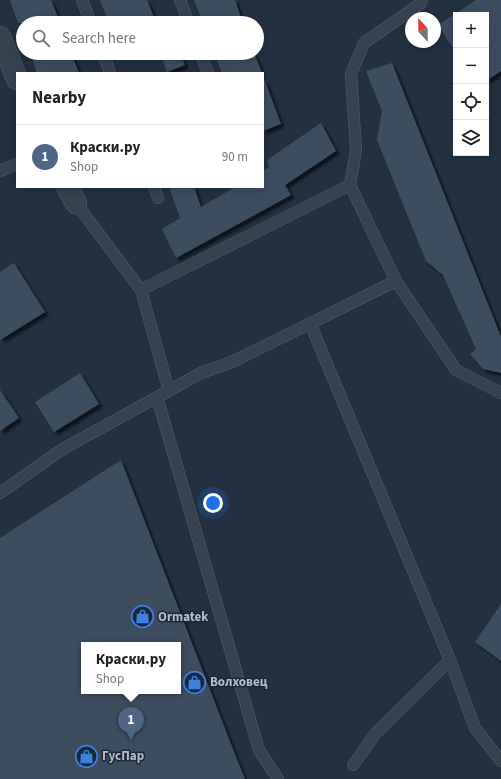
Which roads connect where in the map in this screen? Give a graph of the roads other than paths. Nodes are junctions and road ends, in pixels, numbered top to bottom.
1 (82, 0) edge
2 (180, 0) edge
3 (422, 0) edge
4 (88, 16) edge
5 (186, 16) edge
6 (0, 36) edge
7 (105, 60) edge
8 (203, 60) edge
9 (110, 72) edge
10 (208, 72) edge
11 (16, 76) edge
12 (16, 164) edge
13 (0, 171) edge
14 (350, 185) junction
15 (154, 188) edge
16 (71, 195) edge
17 (158, 198) dead end
18 (396, 281) junction
19 (141, 290) junction
20 (310, 323) junction
21 (169, 391) junction
22 (501, 394) edge
23 (158, 397) junction
24 (0, 493) edge
25 (450, 660) junction
26 (501, 761) edge
27 (353, 765) dead end
28 (278, 779) edge

1 - 4 lane
2 - 5 lane
3 - 14 lane
6 - 11 street
7 - 9 lane
8 - 10 lane
12 - 13 lane
14 - 18 lane
14 - 19 lane
15 - 17 lane
16 - 19 lane
18 - 20 lane
18 - 22 lane
19 - 21 lane
20 - 21 lane
20 - 25 lane
21 - 23 lane
23 - 24 lane
23 - 28 lane
25 - 26 lane
25 - 27 lane

